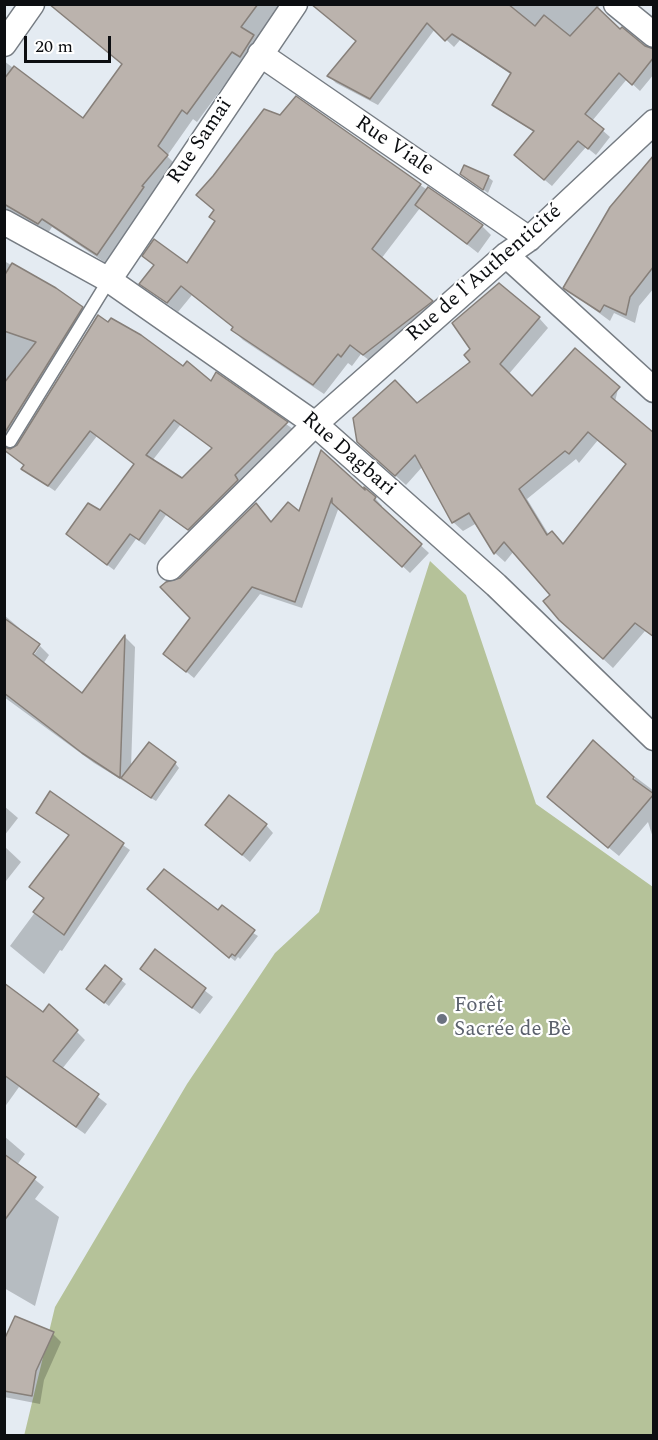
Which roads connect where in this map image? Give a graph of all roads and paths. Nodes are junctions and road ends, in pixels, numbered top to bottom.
1 (32, 4) edge
2 (295, 4) edge
3 (616, 4) edge
4 (654, 35) edge
5 (4, 45) edge
6 (260, 54) junction
7 (654, 122) edge
8 (4, 222) edge
9 (529, 239) junction
10 (506, 255) junction
11 (109, 280) junction
12 (654, 390) edge
13 (315, 424) junction
14 (10, 441) dead end
15 (170, 568) dead end
16 (654, 738) edge

1 - 5 street
2 - 6 street, Rue Samaï
3 - 4 street
6 - 9 street, Rue Viale
6 - 11 street, Rue Samaï
7 - 9 street, Rue de l'Authenticité
8 - 11 street, Rue Dagbari
9 - 10 street, Rue de l'Authenticité
10 - 12 street
10 - 13 street, Rue de l'Authenticité
11 - 13 street, Rue Dagbari
11 - 14 lane
13 - 15 street, Rue de l'Authenticité
13 - 16 street, Rue Dagbari

